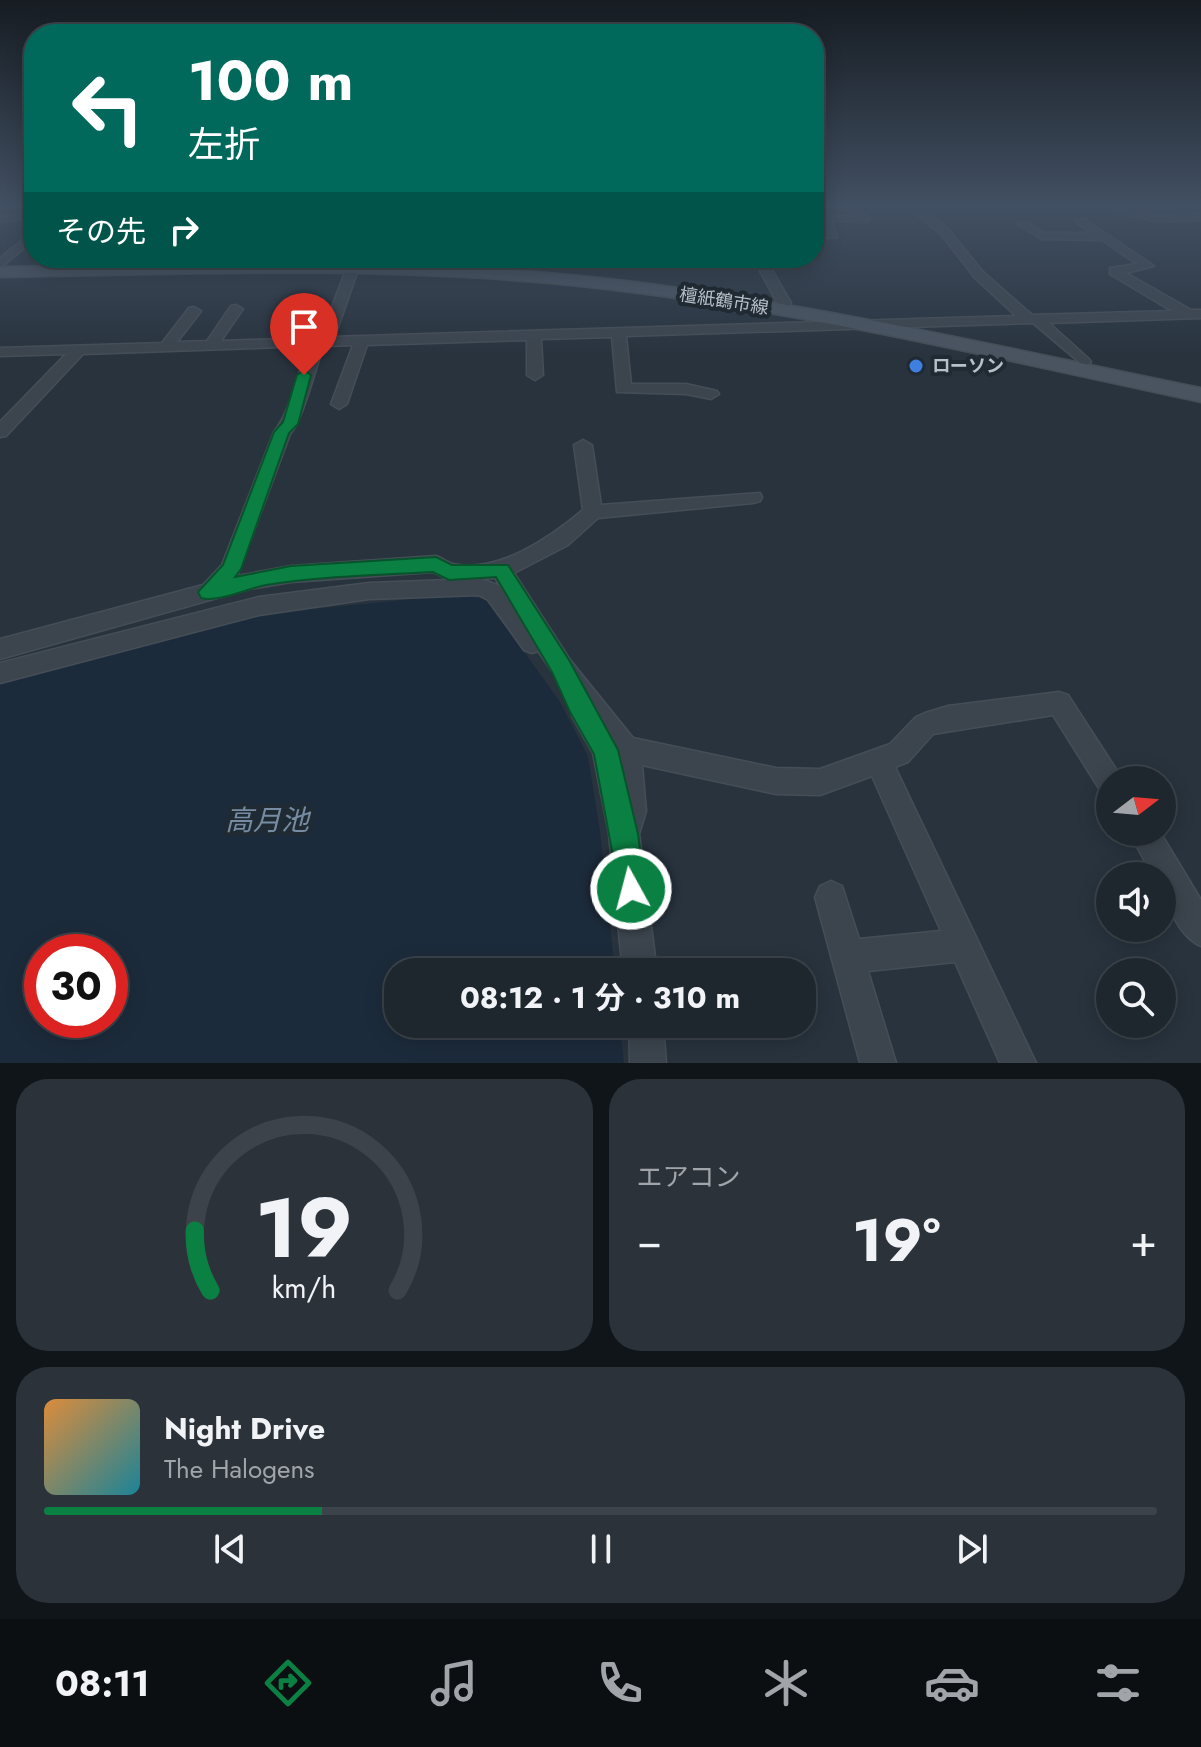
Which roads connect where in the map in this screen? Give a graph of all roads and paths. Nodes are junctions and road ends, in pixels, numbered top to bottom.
1 (964, 256) edge
2 (1132, 256) edge
3 (0, 265) edge
4 (24, 265) edge
5 (141, 268) edge
6 (350, 268) edge
7 (426, 268) edge
8 (510, 268) edge
9 (765, 268) edge
10 (0, 272) edge
11 (784, 303) junction
12 (236, 309) dead end
13 (194, 311) dead end
14 (1195, 314) edge
15 (1032, 319) junction
16 (848, 324) junction
17 (902, 326) junction
18 (284, 330) dead end
19 (618, 332) junction
20 (534, 335) junction
21 (362, 339) junction
22 (319, 341) junction
23 (255, 343) junction
24 (212, 344) junction
25 (167, 345) junction
26 (79, 349) junction
27 (0, 352) edge
28 (1084, 362) junction
29 (535, 375) dead end
30 (349, 377) junction
31 (367, 377) dead end
32 (1201, 385) edge
33 (711, 394) dead end
34 (1201, 395) edge
35 (339, 404) dead end
36 (0, 432) edge
37 (583, 445) dead end
38 (753, 497) dead end
39 (593, 512) junction
40 (501, 570) junction
41 (208, 592) junction
42 (0, 649) edge
43 (561, 667) junction
44 (0, 673) edge
45 (625, 749) junction
46 (878, 760) junction
47 (1100, 766) edge
48 (624, 834) junction
49 (1152, 846) edge
50 (831, 897) dead end
51 (1201, 930) edge
52 (963, 945) junction
53 (849, 956) junction
54 (638, 958) edge
55 (647, 1038) edge
56 (648, 1063) edge
57 (878, 1063) edge
58 (1018, 1063) edge

1 - 15 street
2 - 14 street
3 - 4 main road, 檀紙鶴市線
5 - 10 main road, 檀紙鶴市線
6 - 22 street
7 - 16 main road, 檀紙鶴市線
8 - 11 main road, 檀紙鶴市線
9 - 11 street
11 - 17 main road, 檀紙鶴市線
12 - 24 street
13 - 25 street
14 - 15 street
15 - 17 street
15 - 28 street
16 - 17 street
16 - 19 street
16 - 34 main road, 檀紙鶴市線
17 - 28 main road, 檀紙鶴市線
18 - 23 street
19 - 20 street
19 - 33 street
20 - 21 street
20 - 29 street
21 - 22 street
21 - 30 street
22 - 23 street
22 - 41 street
23 - 24 street
24 - 25 street
25 - 26 street
26 - 27 street
26 - 36 street
28 - 32 main road, 檀紙鶴市線
30 - 31 street
30 - 35 street
37 - 39 street
38 - 39 street
39 - 40 street
40 - 41 street
40 - 43 street
41 - 42 street
43 - 44 street
43 - 45 street
43 - 48 street
45 - 46 street
45 - 48 street
46 - 47 street
46 - 52 street
48 - 54 street
49 - 51 street
50 - 53 street
52 - 53 street
52 - 58 street
53 - 57 street
55 - 56 street

